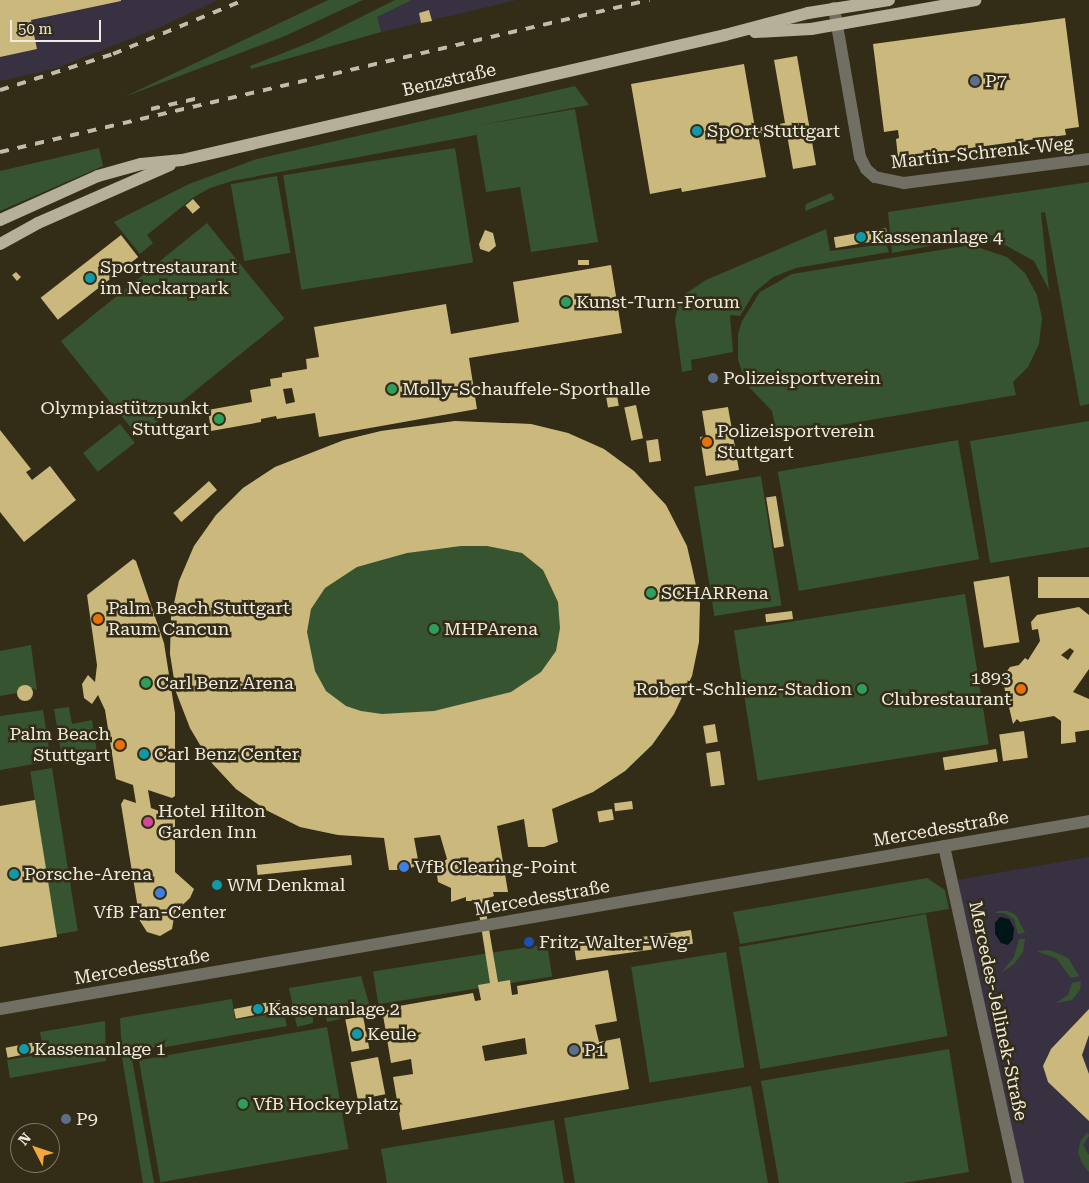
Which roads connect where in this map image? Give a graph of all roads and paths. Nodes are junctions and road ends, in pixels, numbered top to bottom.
1 (889, 0) edge
2 (975, 0) edge
3 (834, 8) junction
4 (837, 24) junction
5 (725, 35) junction
6 (1089, 159) edge
7 (182, 160) junction
8 (0, 220) edge
9 (0, 244) edge
10 (1089, 821) edge
11 (944, 846) junction
12 (0, 1009) edge
13 (1018, 1183) edge

1 - 3 main road, Benzstraße
2 - 4 main road, Benzstraße
3 - 4 street, Martin-Schrenk-Weg
3 - 5 main road, Benzstraße
4 - 5 main road, Benzstraße
4 - 6 street, Martin-Schrenk-Weg
5 - 7 main road, Benzstraße
7 - 8 main road, Benzstraße
7 - 9 main road, Benzstraße
10 - 11 street, Mercedesstraße
11 - 12 street, Mercedesstraße
11 - 13 street, Mercedes-Jellinek-Straße

